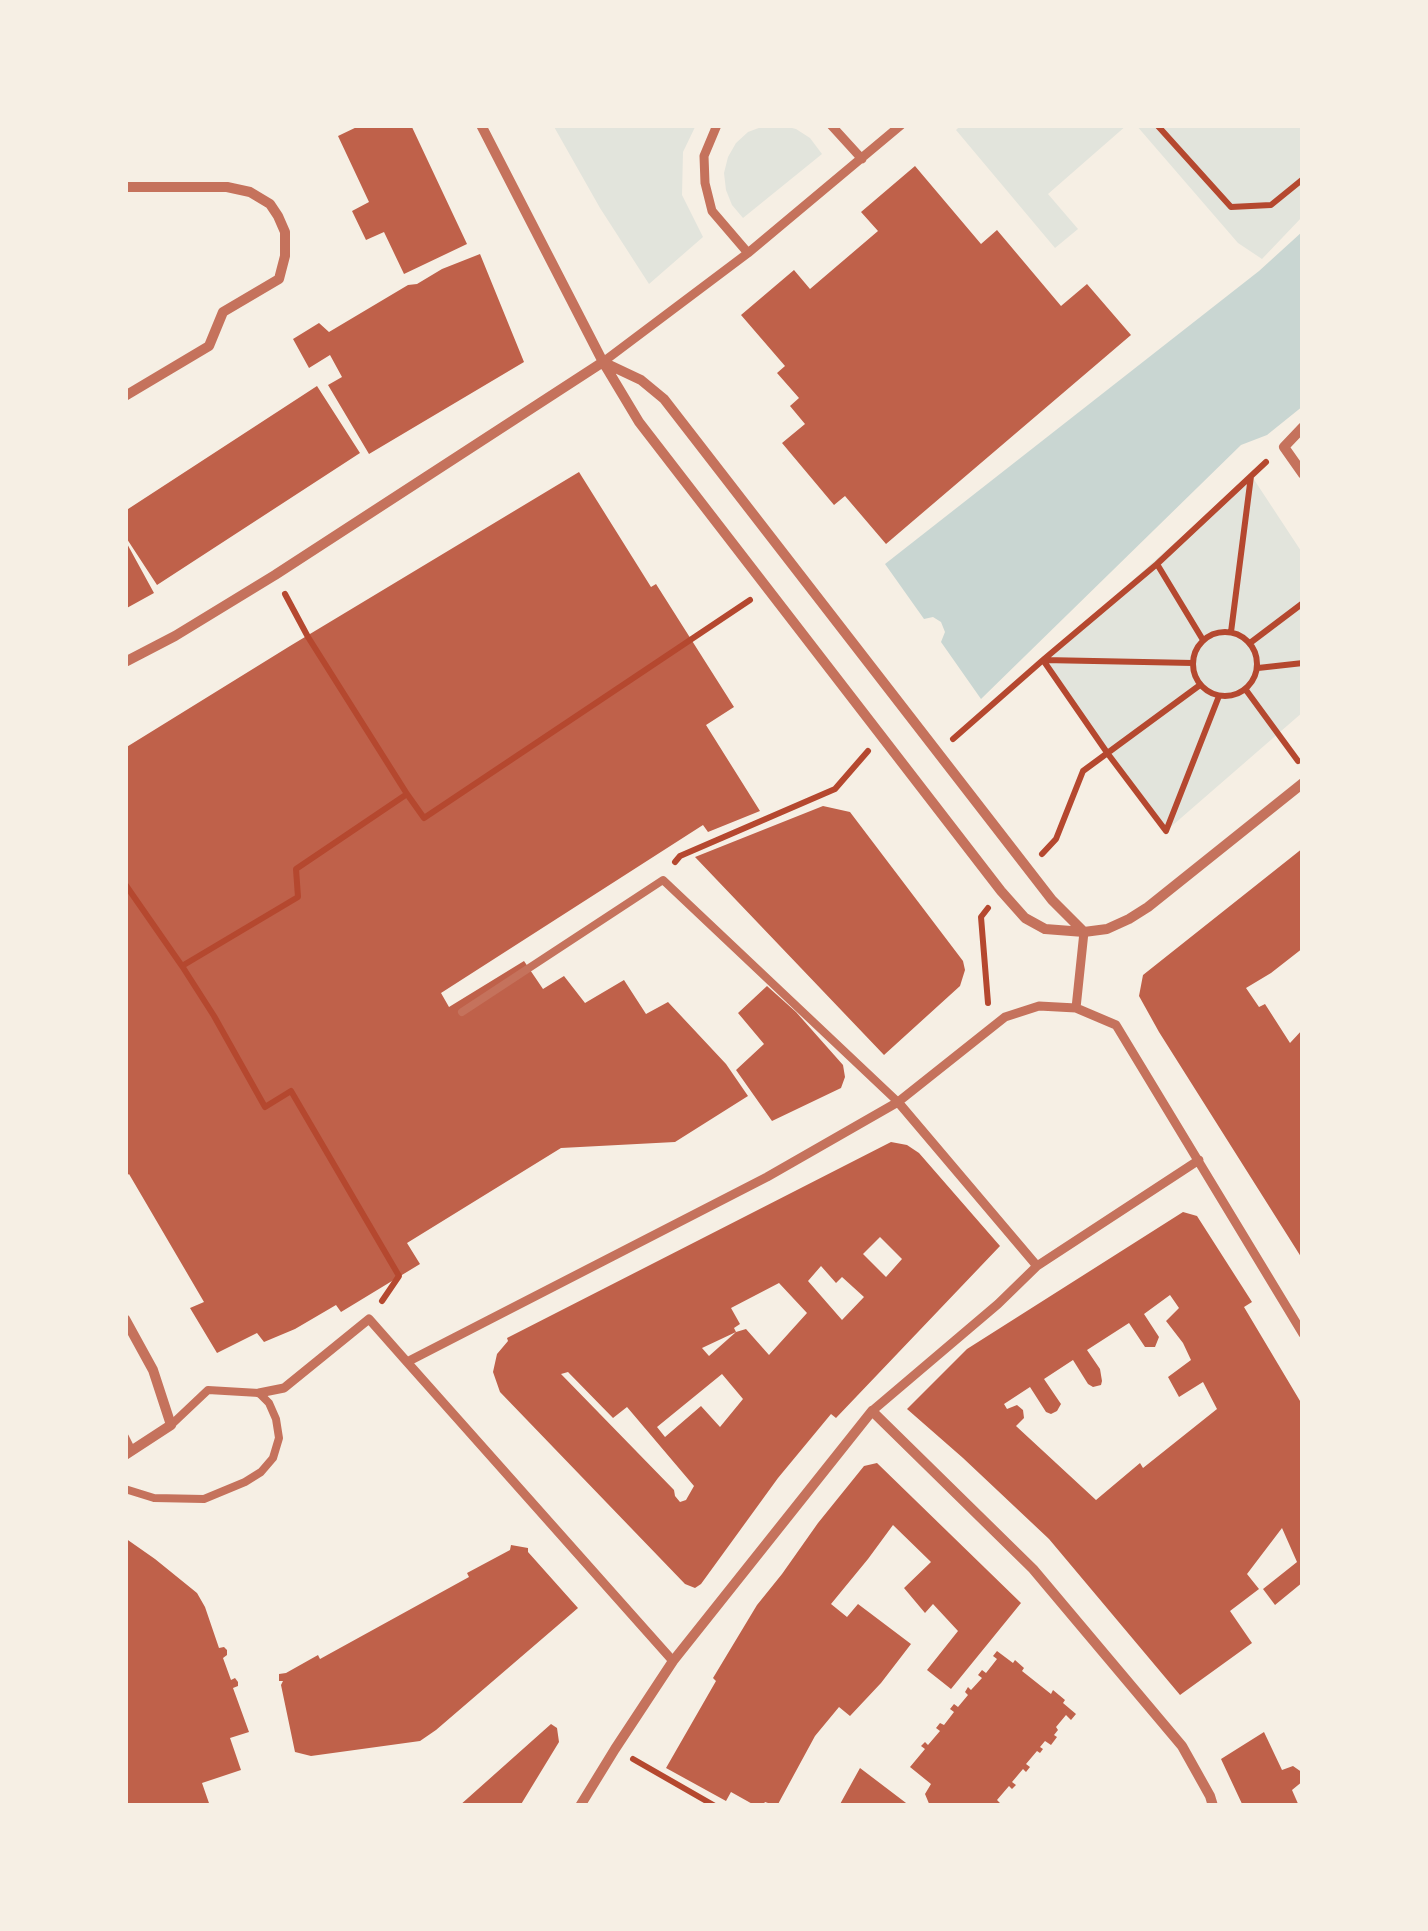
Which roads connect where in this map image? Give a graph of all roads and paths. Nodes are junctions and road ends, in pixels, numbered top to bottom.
1 (481, 125) edge
2 (718, 125) edge
3 (831, 125) edge
4 (901, 125) edge
5 (1157, 125) edge
6 (862, 159) junction
7 (1303, 179) edge
8 (125, 188) edge
9 (748, 253) junction
10 (604, 362) junction
11 (125, 396) edge
12 (1303, 426) edge
13 (1303, 474) edge
14 (1157, 564) junction
15 (275, 575) junction
16 (768, 588) junction
17 (1303, 603) edge
18 (1231, 632) junction
19 (1204, 640) junction
20 (1250, 643) junction
21 (1043, 660) junction
22 (125, 662) edge
23 (1193, 663) junction
24 (1303, 663) edge
25 (1258, 668) junction
26 (1200, 685) junction
27 (1246, 690) junction
28 (1219, 696) junction
29 (882, 736) junction
30 (938, 753) junction
31 (1108, 754) junction
32 (1303, 768) edge
33 (1303, 784) edge
34 (408, 794) junction
35 (680, 856) dead end
36 (1028, 870) junction
37 (125, 884) edge
38 (1001, 891) junction
39 (1084, 932) junction
40 (182, 966) junction
41 (1076, 1008) junction
42 (462, 1012) dead end
43 (990, 1029) junction
44 (898, 1102) junction
45 (1200, 1160) junction
46 (1036, 1266) junction
47 (369, 1319) junction
48 (125, 1320) edge
49 (1303, 1334) edge
50 (408, 1362) junction
51 (259, 1393) junction
52 (872, 1410) junction
53 (171, 1425) junction
54 (125, 1437) edge
55 (129, 1453) edge
56 (125, 1489) edge
57 (673, 1661) junction
58 (615, 1749) junction
59 (580, 1806) edge
60 (714, 1806) edge
61 (1213, 1806) edge

1 - 10 street
2 - 9 street
3 - 6 street
4 - 6 street
5 - 7 path
6 - 9 street
8 - 11 street
9 - 10 street
10 - 15 street
10 - 16 street
10 - 30 street
12 - 13 street
14 - 18 path
14 - 19 path
14 - 21 path
15 - 22 street
15 - 34 path
16 - 29 street
16 - 34 path
17 - 20 path
18 - 19 path
18 - 20 path
19 - 23 path
20 - 25 path
21 - 23 path
21 - 30 path
21 - 31 path
23 - 26 path
24 - 25 path
25 - 27 path
26 - 28 path
26 - 31 path
27 - 28 path
27 - 32 path
28 - 31 path
29 - 35 path
29 - 38 street
30 - 36 street
31 - 36 path
33 - 39 street
34 - 40 path
36 - 39 street
37 - 40 path
38 - 39 street
38 - 43 path
39 - 41 street
40 - 47 path
41 - 43 street
41 - 45 street
42 - 44 lane
43 - 44 street
44 - 46 street
44 - 50 street
45 - 46 street
45 - 49 street
46 - 52 street
47 - 50 street
47 - 51 street
48 - 53 street
50 - 57 street
51 - 53 lane
51 - 56 lane
52 - 57 street
52 - 61 street
53 - 55 street
54 - 55 lane
57 - 58 street
58 - 59 street
58 - 60 path

